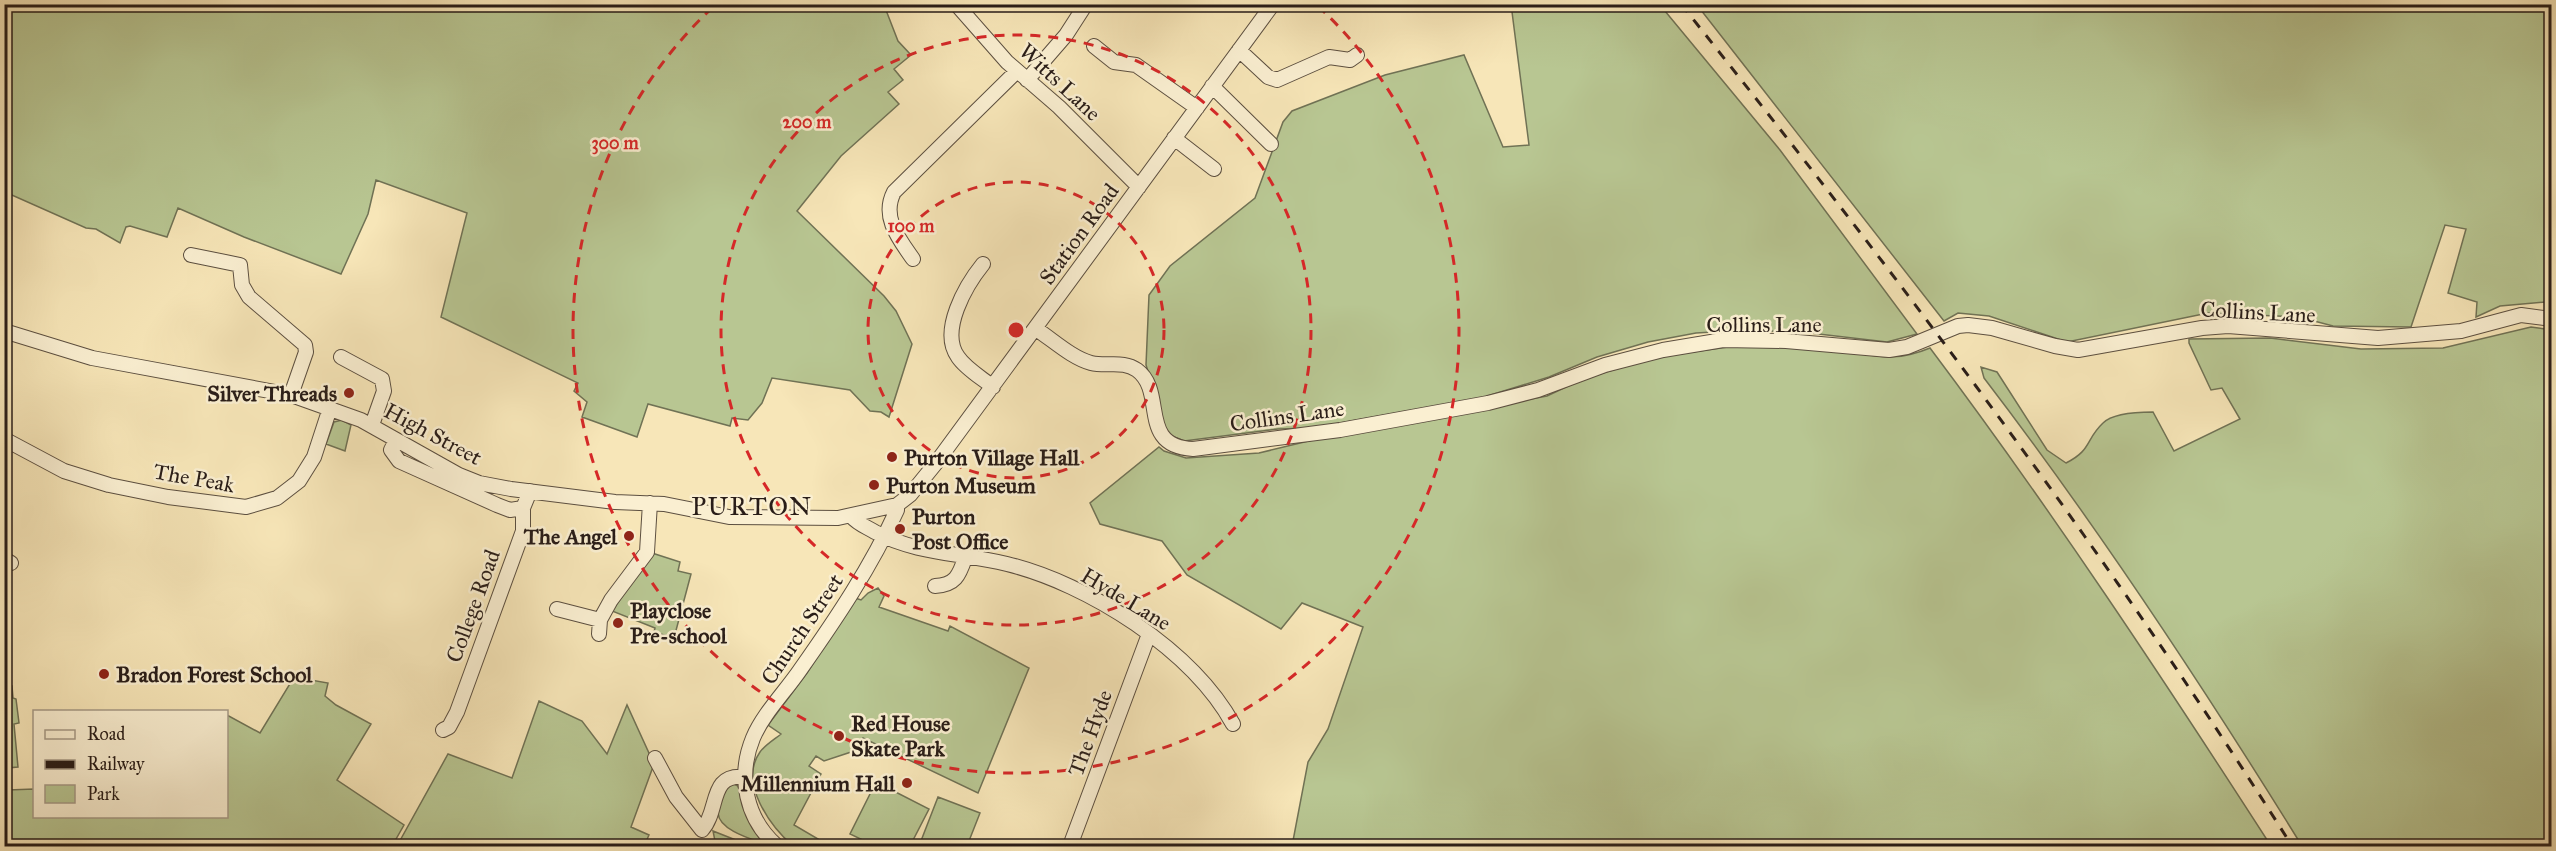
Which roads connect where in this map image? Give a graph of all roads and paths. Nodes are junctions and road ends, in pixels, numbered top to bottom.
1 (956, 4) edge
2 (1086, 4) edge
3 (1273, 4) edge
4 (1094, 46) dead end
5 (1239, 50) junction
6 (1357, 55) dead end
7 (1022, 76) junction
8 (1212, 87) junction
9 (1197, 108) junction
10 (1174, 138) junction
11 (1271, 144) dead end
12 (1214, 169) dead end
13 (1139, 188) junction
14 (191, 255) dead end
15 (913, 259) dead end
16 (982, 264) dead end
17 (2552, 319) edge
18 (1036, 329) junction
19 (4, 331) edge
20 (341, 357) dead end
21 (993, 387) junction
22 (291, 396) junction
23 (330, 408) junction
24 (372, 425) junction
25 (4, 439) edge
26 (396, 440) junction
27 (917, 487) joint
28 (530, 491) junction
29 (650, 503) junction
30 (897, 505) junction
31 (523, 508) junction
32 (852, 517) junction
33 (885, 537) junction
34 (965, 558) junction
35 (935, 586) dead end
36 (557, 609) dead end
37 (600, 620) junction
38 (599, 634) dead end
39 (1149, 634) junction
40 (1233, 724) dead end
41 (443, 730) dead end
42 (655, 758) dead end
43 (745, 777) junction
44 (777, 846) edge
45 (1070, 846) edge

1 - 7 street, Witts Lane
2 - 7 street
3 - 5 street, Station Road
4 - 9 street
5 - 6 street
5 - 8 street, Station Road
7 - 13 street, Witts Lane
7 - 15 street
8 - 9 street, Station Road
8 - 11 street
9 - 10 street, Station Road
10 - 12 street
10 - 13 street, Station Road
13 - 18 street, Station Road
14 - 22 street
16 - 21 street
17 - 18 street, Collins Lane
18 - 21 street, Station Road
19 - 22 street, High Street
20 - 24 street
21 - 27 street, Station Road
22 - 23 street, High Street
23 - 24 street, High Street
23 - 25 street, The Peak
24 - 26 street, High Street
26 - 28 street, High Street
26 - 31 street
27 - 30 street, High Street
28 - 29 street, High Street
28 - 31 street, College Road
29 - 32 street, High Street
29 - 37 street
30 - 32 street, High Street
30 - 33 street, Church Street
31 - 41 street, College Road
32 - 33 street
33 - 34 street, Hyde Lane
33 - 43 street, Church Street
34 - 35 street
34 - 39 street, Hyde Lane
36 - 37 street
37 - 38 street
39 - 40 street, Hyde Lane
39 - 45 street, The Hyde
42 - 43 street
43 - 44 street, Church Street

